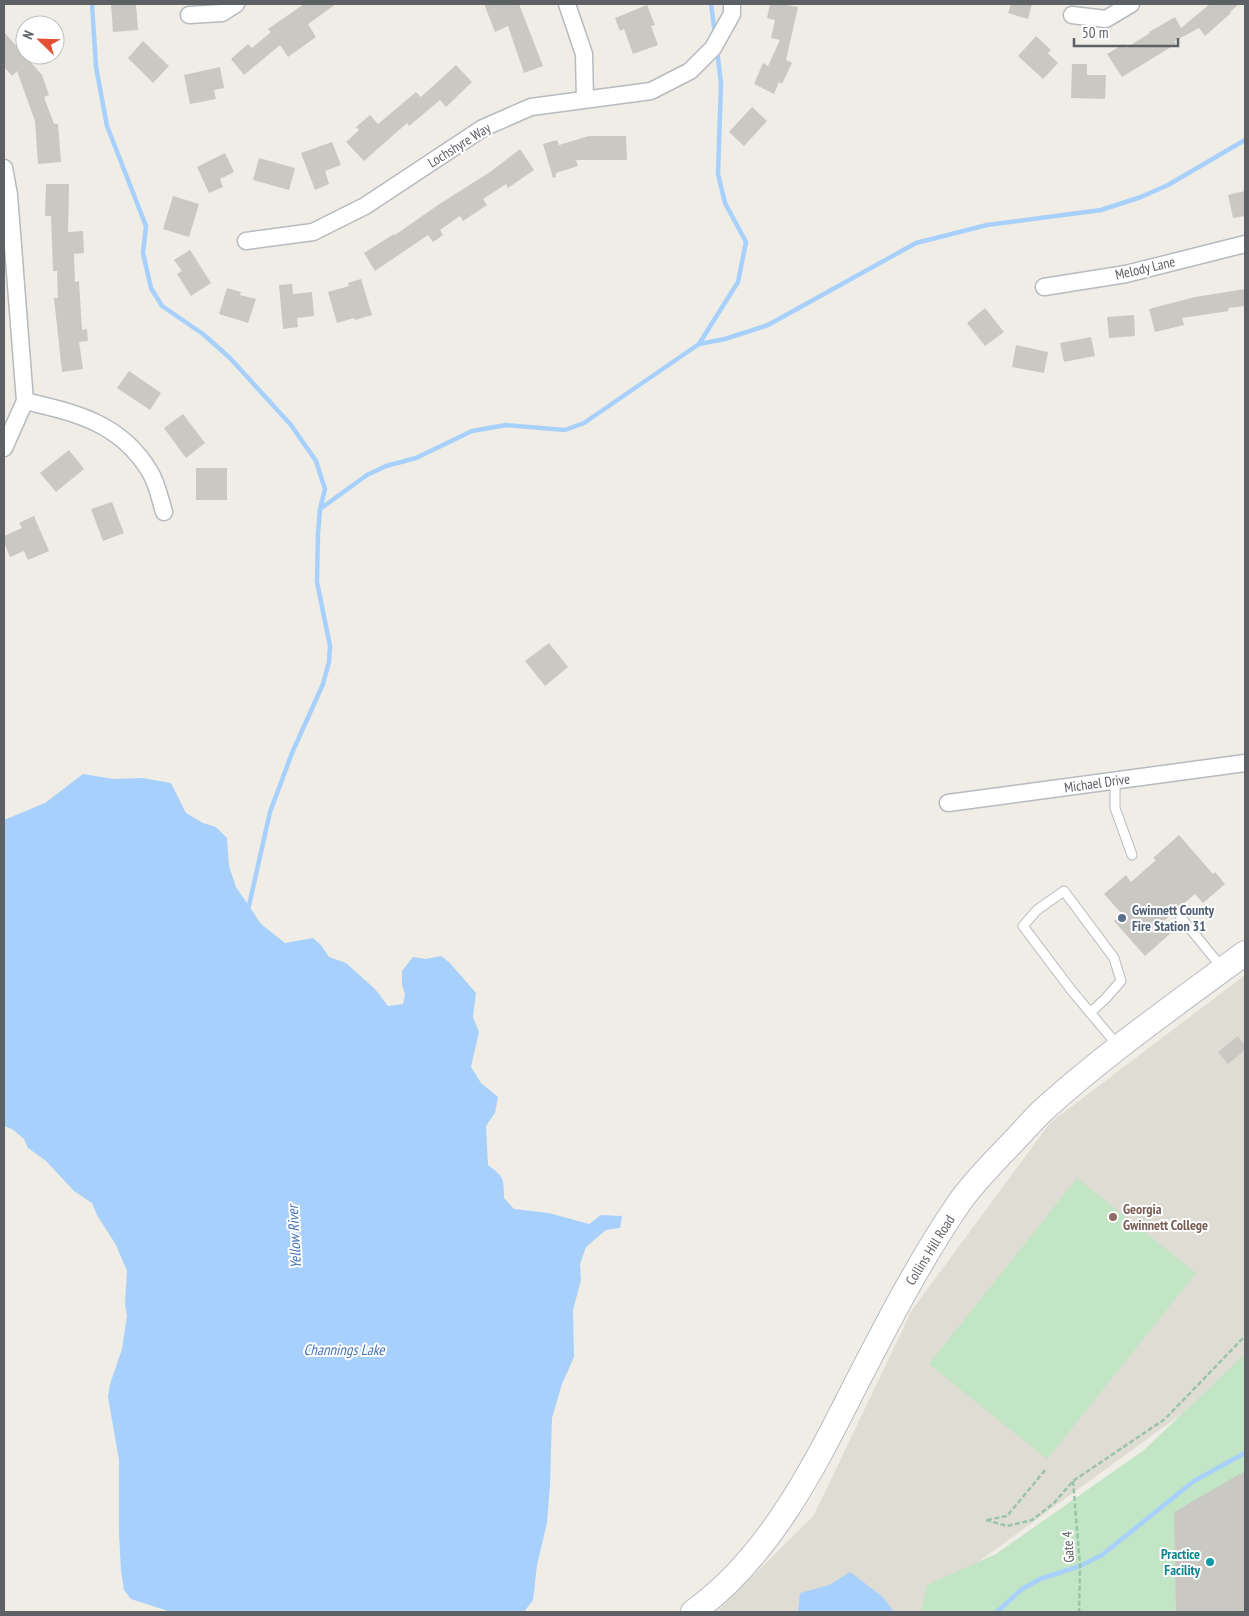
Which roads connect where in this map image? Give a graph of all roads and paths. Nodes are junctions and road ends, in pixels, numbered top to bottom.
1 (236, 4) edge
2 (567, 4) edge
3 (732, 4) edge
4 (1131, 4) edge
5 (189, 15) dead end
6 (1072, 15) dead end
7 (586, 100) junction
8 (4, 168) edge
9 (246, 241) dead end
10 (1245, 244) edge
11 (1044, 287) dead end
12 (25, 401) junction
13 (4, 448) edge
14 (164, 512) dead end
15 (1245, 762) edge
16 (1115, 781) junction
17 (948, 803) dead end
18 (1132, 854) dead end
19 (1179, 915) dead end
20 (1245, 953) edge
21 (1223, 970) junction
22 (1090, 1013) junction
23 (1119, 1047) junction
24 (1245, 1336) edge
25 (1046, 1469) dead end
26 (1073, 1480) junction
27 (693, 1612) edge
28 (1079, 1612) edge

1 - 5 street
2 - 7 street
3 - 7 street, Lochshyre Way
4 - 6 street
7 - 9 street, Lochshyre Way
8 - 12 street
10 - 11 street, Melody Lane
12 - 13 street
12 - 14 street
15 - 16 street, Michael Drive
16 - 17 street, Michael Drive
16 - 18 lane
19 - 21 lane
20 - 21 street, Collins Hill Road
21 - 23 street, Collins Hill Road
22 - 22 lane
22 - 23 lane
23 - 27 street, Collins Hill Road
24 - 26 path
25 - 26 path
26 - 28 path, Gate 4

